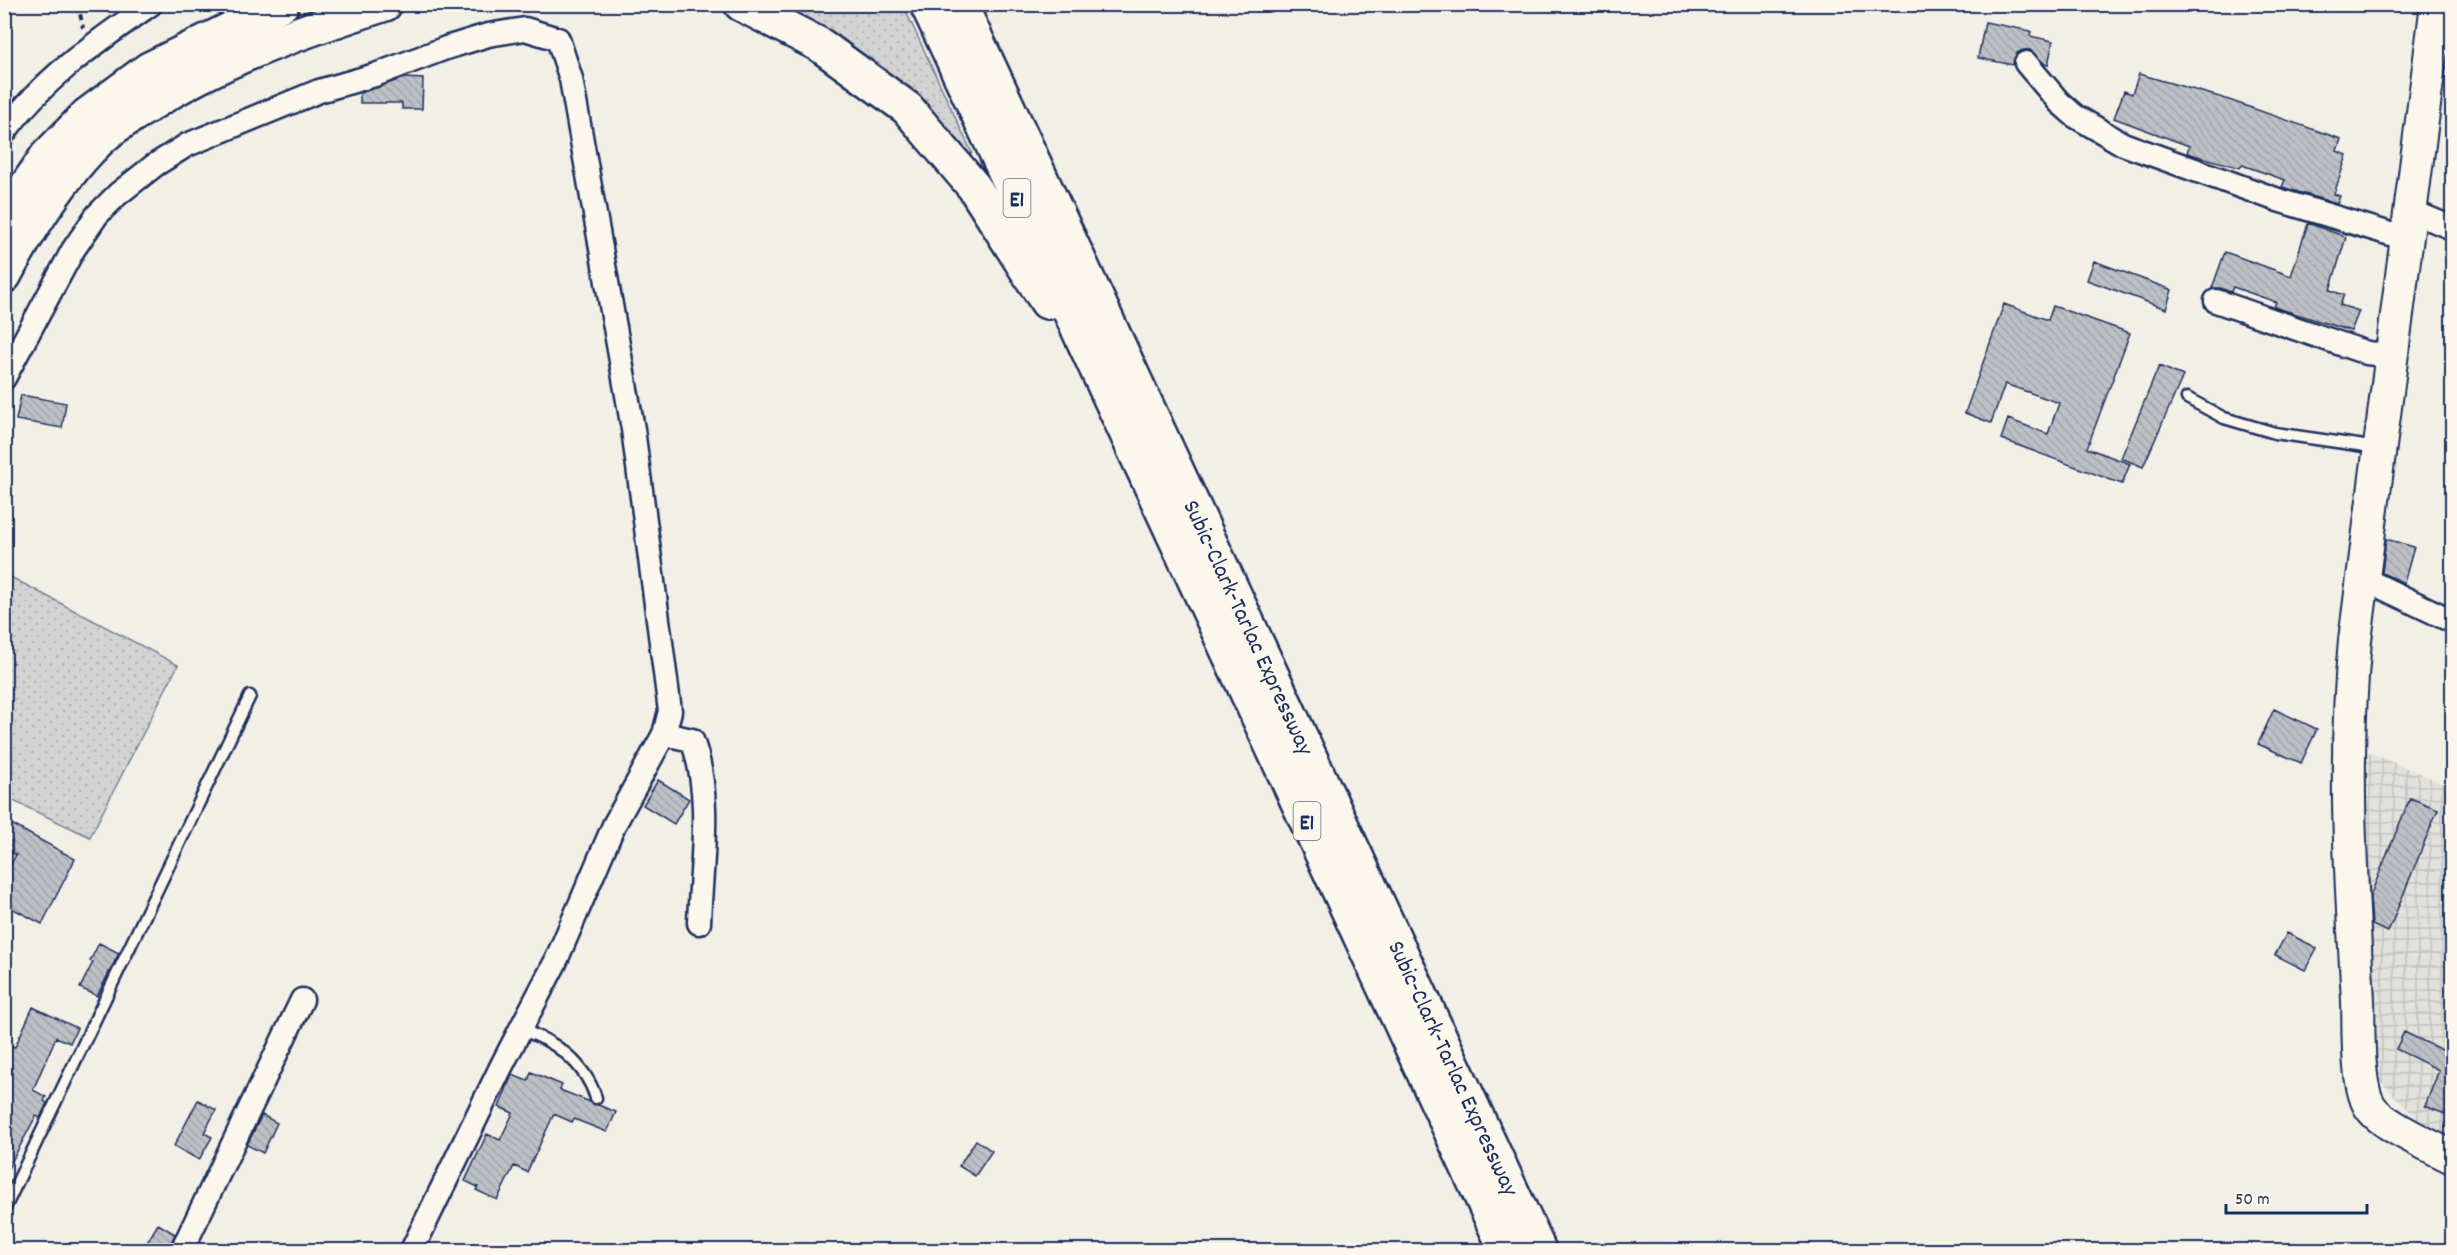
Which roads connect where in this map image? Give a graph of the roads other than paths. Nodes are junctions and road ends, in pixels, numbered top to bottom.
1 (151, 4) edge
2 (343, 4) edge
3 (385, 4) edge
4 (741, 4) edge
5 (927, 4) edge
6 (960, 4) edge
7 (2437, 4) edge
8 (278, 14) edge
9 (2026, 63) dead end
10 (4, 133) edge
11 (4, 219) edge
12 (2409, 225) junction
13 (2452, 228) edge
14 (4, 276) edge
15 (2216, 301) dead end
16 (2394, 350) junction
17 (4, 378) edge
18 (1107, 391) junction
19 (2187, 398) dead end
20 (2379, 448) junction
21 (2362, 578) junction
22 (2452, 621) edge
23 (250, 696) dead end
24 (664, 734) junction
25 (699, 923) dead end
26 (302, 1000) dead end
27 (520, 1030) junction
28 (596, 1098) dead end
29 (2452, 1157) edge
30 (4, 1210) edge
31 (182, 1251) edge
32 (412, 1251) edge
33 (1506, 1251) edge
34 (1539, 1251) edge

1 - 10 street
2 - 8 highway
3 - 8 highway
4 - 18 highway
5 - 18 highway, Subic-Clark-Tarlac Expressway / E1
6 - 34 highway, Subic-Clark-Tarlac Expressway / E1
7 - 12 street
8 - 11 highway
8 - 14 highway
9 - 12 street
12 - 13 street
12 - 16 street
15 - 16 street
16 - 20 street
17 - 24 street
18 - 33 highway, Subic-Clark-Tarlac Expressway / E1
19 - 20 lane
20 - 21 street
21 - 22 street
21 - 29 street
23 - 30 lane
24 - 25 street
24 - 27 street
26 - 31 street
27 - 28 lane
27 - 32 street

